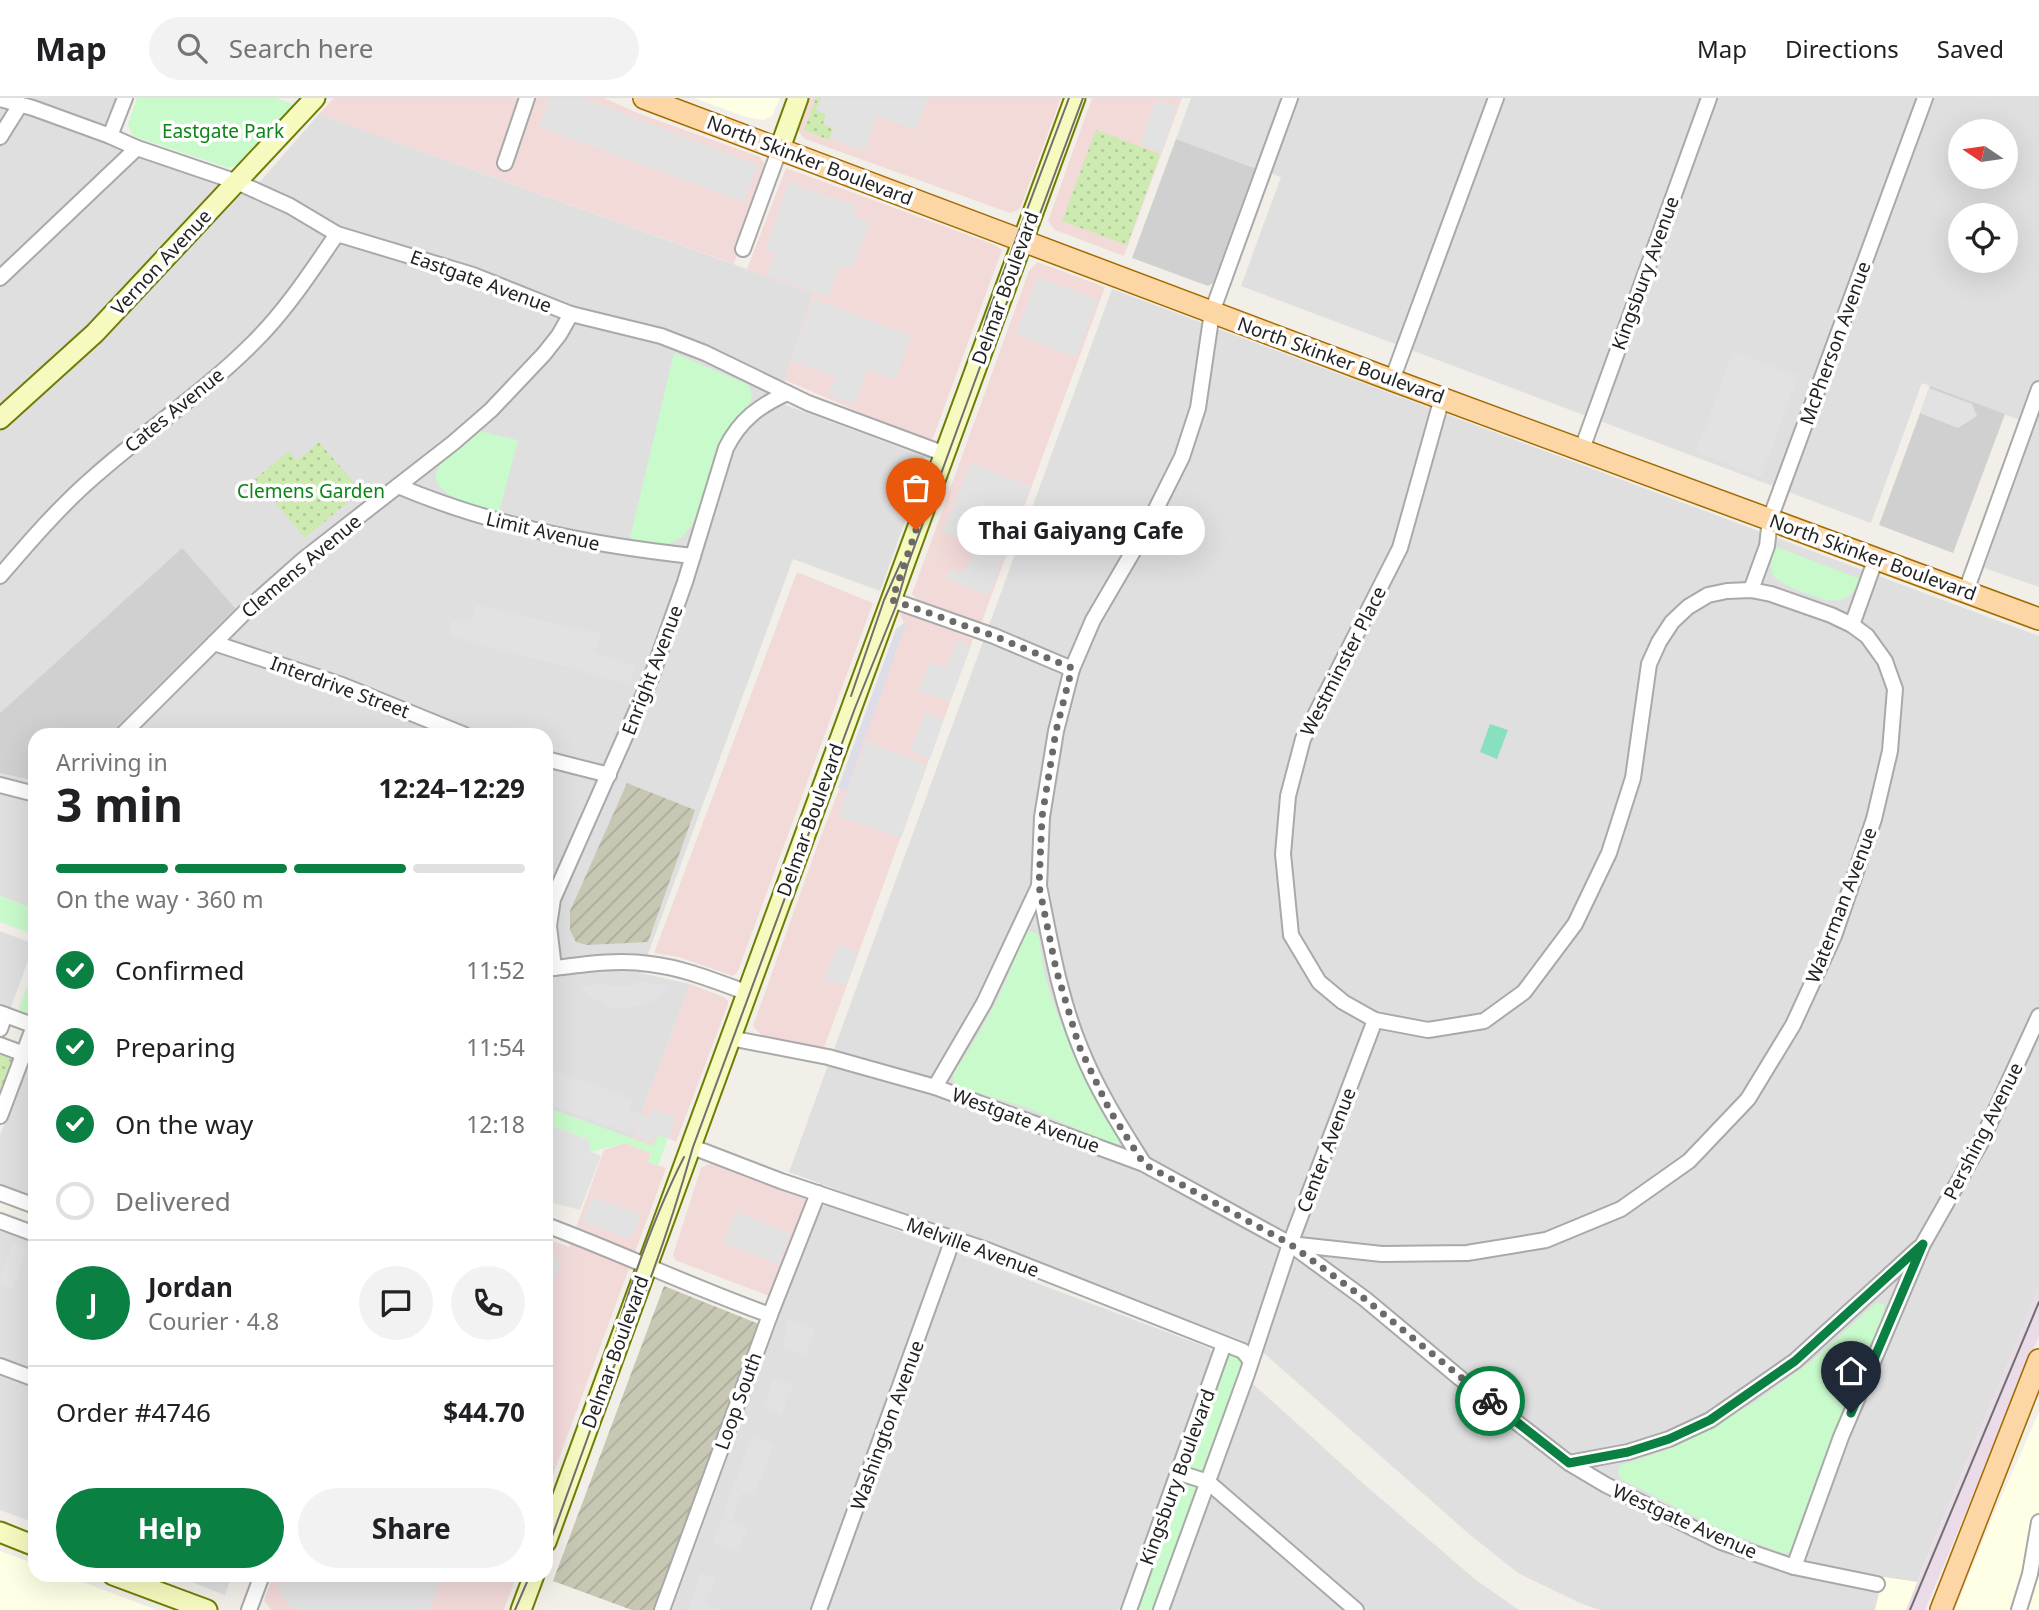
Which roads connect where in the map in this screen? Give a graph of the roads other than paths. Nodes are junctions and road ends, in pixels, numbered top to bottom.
1 (125, 98) edge
2 (315, 98) edge
3 (527, 98) edge
4 (644, 98) edge
5 (798, 98) edge
6 (1075, 98) edge
7 (1290, 98) edge
8 (1496, 98) edge
9 (1709, 98) edge
10 (1925, 98) edge
11 (0, 99) edge
12 (20, 104) junction
13 (110, 136) junction
14 (0, 137) edge
15 (137, 148) junction
16 (780, 148) junction
17 (505, 163) dead end
18 (237, 182) junction
19 (337, 234) junction
20 (1022, 240) junction
21 (743, 249) dead end
22 (0, 278) edge
23 (1212, 312) junction
24 (571, 314) junction
25 (1392, 380) junction
26 (2039, 389) edge
27 (787, 393) junction
28 (1442, 398) junction
29 (0, 419) edge
30 (1582, 449) junction
31 (945, 454) junction
32 (398, 486) junction
33 (1770, 519) junction
34 (693, 556) junction
35 (1876, 558) junction
36 (0, 576) edge
37 (1751, 590) junction
38 (1966, 591) junction
39 (892, 600) junction
40 (2039, 619) edge
41 (1852, 625) junction
42 (214, 643) junction
43 (1072, 668) junction
44 (129, 728) edge
45 (448, 728) edge
46 (553, 761) edge
47 (609, 775) junction
48 (0, 785) edge
49 (28, 792) edge
50 (1039, 886) junction
51 (553, 902) edge
52 (553, 969) edge
53 (748, 992) junction
54 (2039, 1016) edge
55 (2, 1019) edge
56 (1375, 1020) junction
57 (28, 1025) edge
58 (730, 1038) junction
59 (0, 1045) edge
60 (28, 1056) edge
61 (28, 1058) edge
62 (935, 1087) junction
63 (0, 1116) edge
64 (690, 1146) junction
65 (1144, 1164) junction
66 (0, 1193) edge
67 (818, 1193) junction
68 (28, 1203) edge
69 (0, 1221) edge
70 (553, 1228) edge
71 (28, 1231) edge
72 (953, 1239) junction
73 (1290, 1244) junction
74 (1923, 1244) junction
75 (646, 1266) junction
76 (770, 1315) junction
77 (1224, 1344) junction
78 (1250, 1360) junction
79 (2039, 1360) edge
80 (0, 1366) edge
81 (28, 1376) edge
82 (2039, 1386) edge
83 (2002, 1460) junction
84 (1569, 1463) junction
85 (1180, 1474) junction
86 (1208, 1482) junction
87 (2039, 1522) edge
88 (553, 1523) edge
89 (0, 1532) edge
90 (28, 1543) edge
91 (1794, 1567) junction
92 (132, 1582) edge
93 (259, 1582) edge
94 (531, 1582) edge
95 (1877, 1584) dead end
96 (207, 1610) edge
97 (249, 1610) edge
98 (521, 1610) edge
99 (662, 1610) edge
100 (819, 1610) edge
101 (1129, 1610) edge
102 (1161, 1610) edge
103 (1356, 1610) edge
104 (1941, 1610) edge
105 (2020, 1610) edge

1 - 13 street
2 - 18 main road, Vernon Avenue
3 - 17 street
4 - 16 main road, North Skinker Boulevard
5 - 16 main road
6 - 20 main road, Delmar Boulevard
7 - 23 street
8 - 25 street
9 - 30 street, Kingsbury Avenue
10 - 33 street, McPherson Avenue
11 - 12 street, Eastgate Avenue
12 - 13 street, Eastgate Avenue
12 - 14 street
13 - 15 street, Eastgate Avenue
15 - 18 street, Eastgate Avenue
15 - 22 street
16 - 20 main road, North Skinker Boulevard
16 - 21 street
18 - 19 street, Eastgate Avenue
18 - 29 main road, Vernon Avenue
19 - 24 street, Eastgate Avenue
19 - 36 street, Cates Avenue
20 - 23 main road, North Skinker Boulevard
20 - 31 main road, Delmar Boulevard
23 - 25 main road, North Skinker Boulevard
23 - 43 street
24 - 27 street, Eastgate Avenue
24 - 32 street, Clemens Avenue
25 - 28 main road, North Skinker Boulevard
26 - 38 street
27 - 31 street, Eastgate Avenue
27 - 34 street, Enright Avenue
28 - 30 main road, North Skinker Boulevard
28 - 56 street, Westminster Place
30 - 33 main road, North Skinker Boulevard
31 - 39 main road, Delmar Boulevard
32 - 34 street, Limit Avenue
32 - 42 street, Clemens Avenue
33 - 35 main road, North Skinker Boulevard
33 - 37 street, McPherson Avenue
34 - 47 street, Enright Avenue
35 - 38 main road, North Skinker Boulevard
35 - 41 street
37 - 41 street, Waterman Avenue
37 - 56 street
38 - 40 main road, North Skinker Boulevard
39 - 43 street
39 - 53 main road, Delmar Boulevard
41 - 73 street, Waterman Avenue
42 - 44 street, Clemens Avenue
42 - 45 street, Interdrive Street
43 - 50 street
46 - 47 street
47 - 51 street, Enright Avenue
48 - 49 street
50 - 62 street
50 - 65 street
52 - 53 street
53 - 58 main road, Delmar Boulevard
54 - 74 street, Pershing Avenue
55 - 57 street
56 - 73 street, Center Avenue
58 - 62 street, Westgate Avenue
58 - 64 main road, Delmar Boulevard
59 - 60 street
61 - 63 street
62 - 65 street, Westgate Avenue
64 - 67 street, Melville Avenue
64 - 75 main road, Delmar Boulevard
65 - 73 street, Westgate Avenue
66 - 68 street
67 - 72 street, Melville Avenue
67 - 76 street, Loop South
69 - 71 street
70 - 75 street
72 - 77 street, Melville Avenue
72 - 100 street, Washington Avenue
73 - 78 street, Center Avenue
73 - 84 street, Westgate Avenue
74 - 84 street, Pershing Avenue
74 - 91 street, Pershing Avenue
75 - 76 street
75 - 88 main road, Delmar Boulevard
76 - 99 street, Loop South
77 - 78 street, Melville Avenue
77 - 85 street, Kingsbury Boulevard
78 - 86 street, Kingsbury Boulevard
79 - 83 main road
80 - 81 street
82 - 83 main road
83 - 104 main road
84 - 91 street, Westgate Avenue
85 - 86 street
85 - 101 street, Kingsbury Boulevard
86 - 102 street, Kingsbury Boulevard
86 - 103 street
87 - 105 street
89 - 90 main road
91 - 95 street, Westgate Avenue
92 - 96 main road
93 - 97 street
94 - 98 main road

